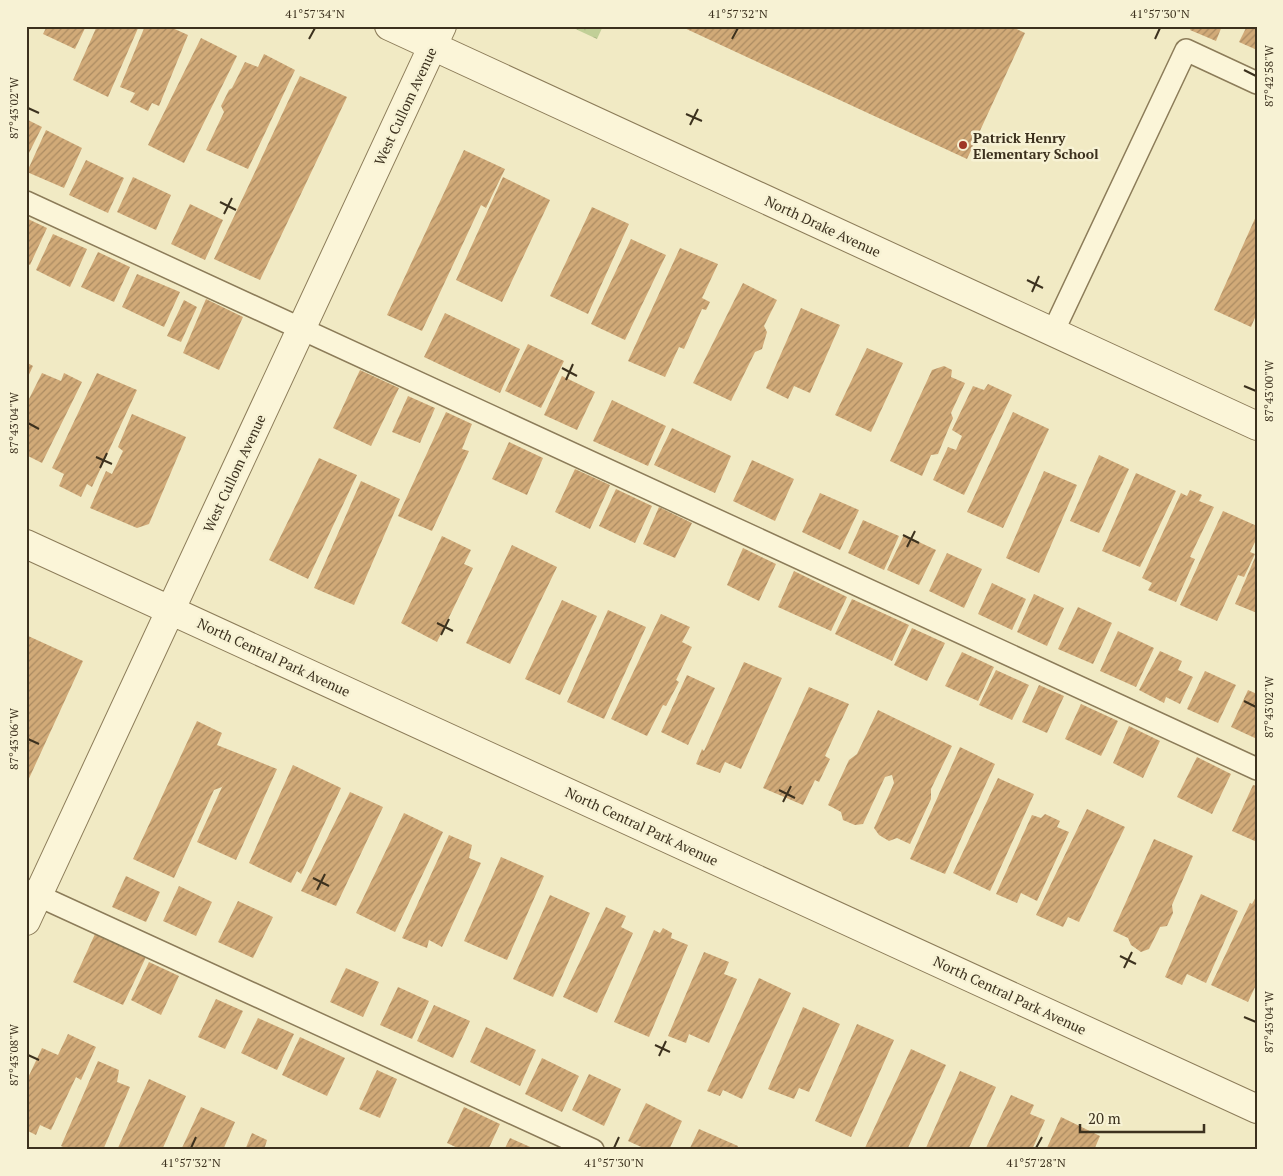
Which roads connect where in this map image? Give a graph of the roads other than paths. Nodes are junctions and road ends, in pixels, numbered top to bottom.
1 (389, 26) edge
2 (438, 36) edge
3 (1257, 83) edge
4 (26, 202) edge
5 (301, 329) junction
6 (1053, 332) junction
7 (1257, 426) edge
8 (26, 544) edge
9 (170, 610) junction
10 (1257, 769) edge
11 (32, 892) edge
12 (26, 921) edge
13 (1257, 1109) edge
14 (593, 1150) edge

1 - 2 street, North Drake Avenue
2 - 5 street, West Cullom Avenue
2 - 6 street, North Drake Avenue
3 - 6 lane
4 - 5 lane
5 - 9 street, West Cullom Avenue
5 - 10 lane
6 - 7 street, North Drake Avenue
8 - 9 street, North Central Park Avenue
9 - 11 street, West Cullom Avenue
9 - 13 street, North Central Park Avenue
11 - 12 street, West Cullom Avenue
11 - 14 lane

